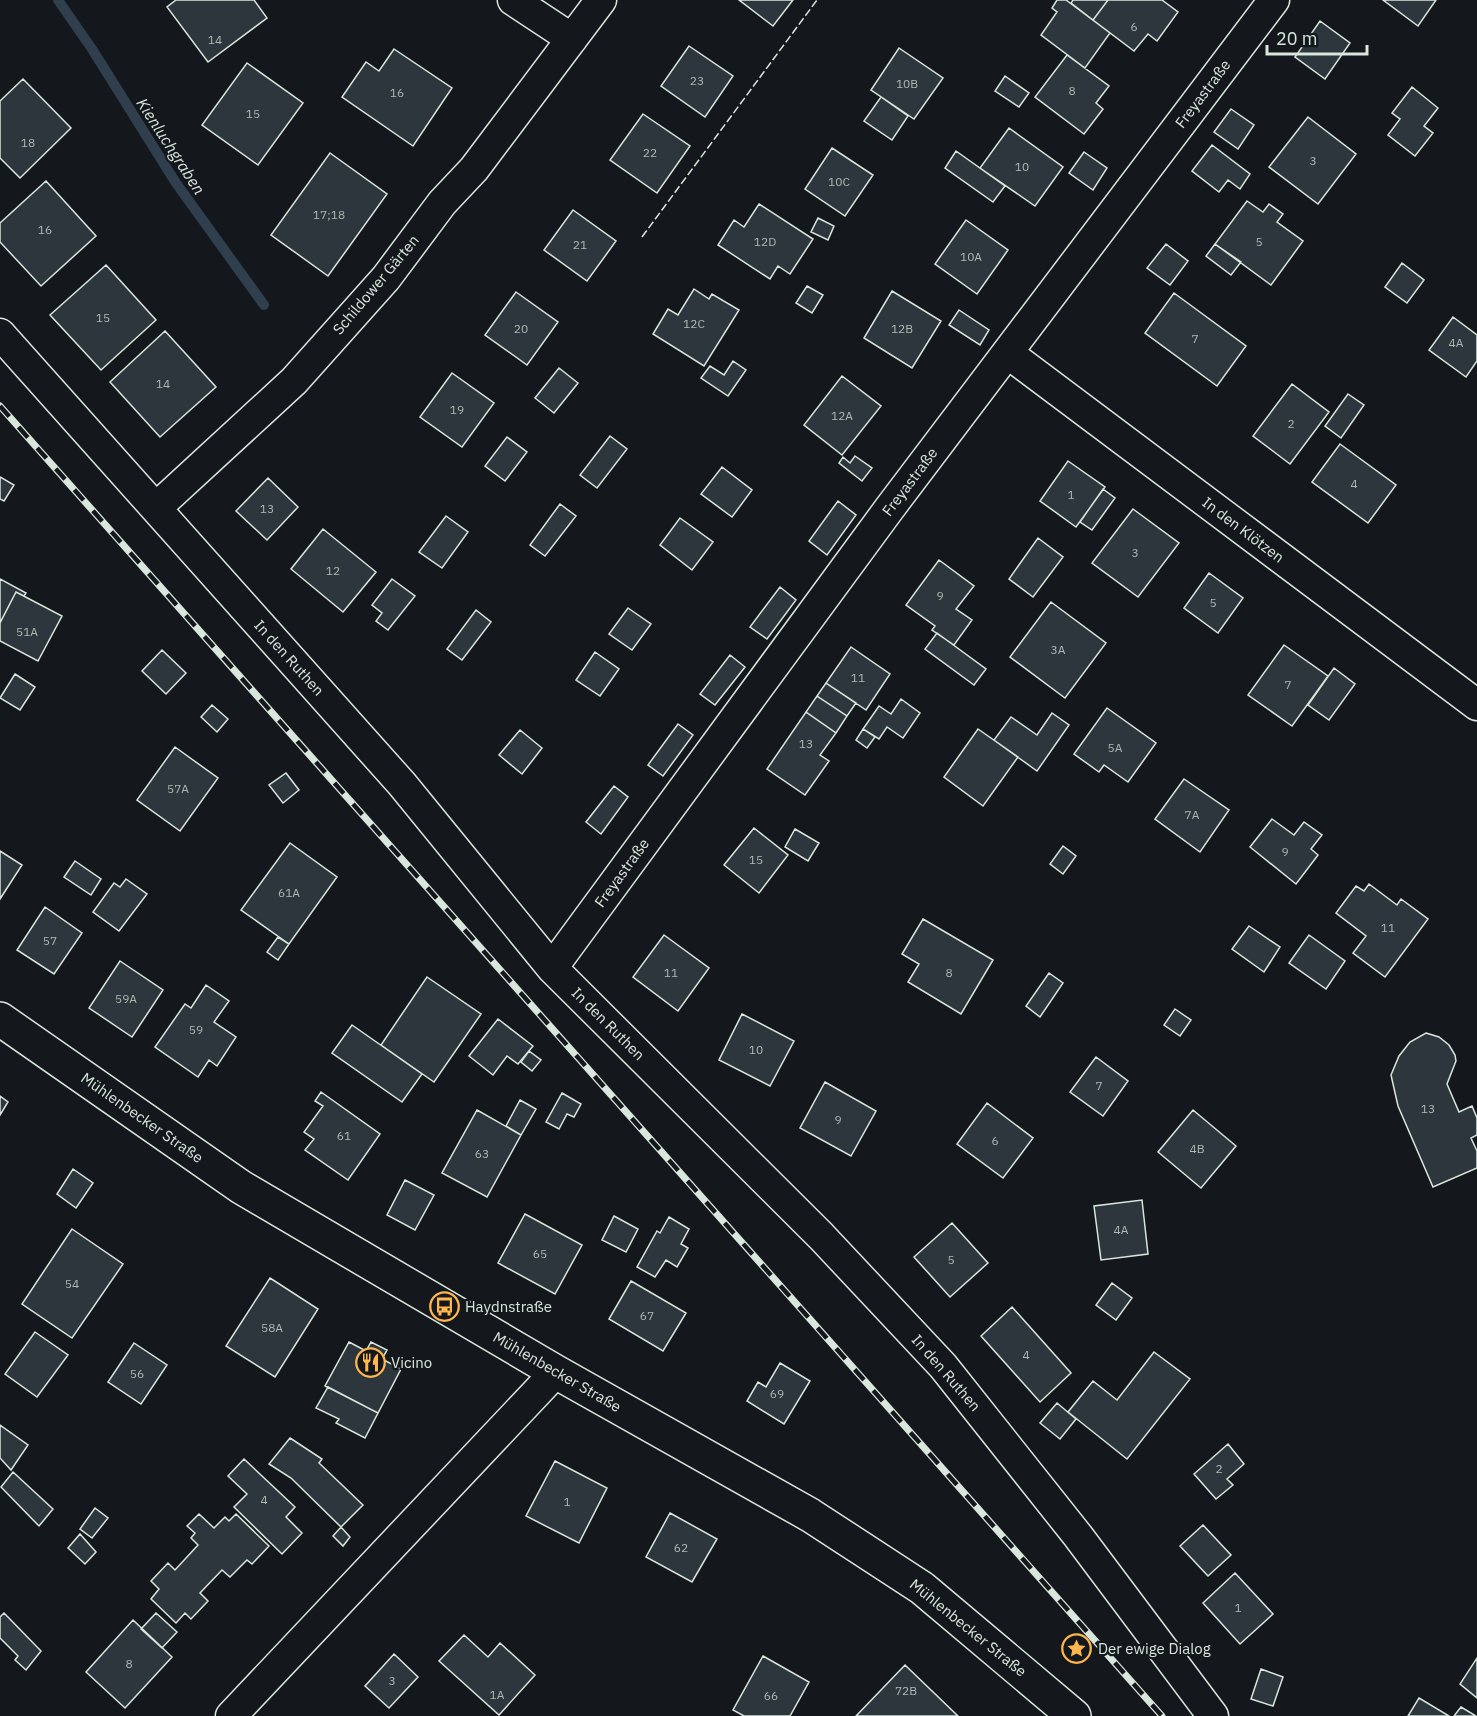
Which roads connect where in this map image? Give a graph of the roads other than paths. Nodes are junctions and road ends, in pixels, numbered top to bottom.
1 (513, 0) edge
2 (602, 0) edge
3 (1274, 0) edge
4 (572, 39) junction
5 (0, 334) edge
6 (1009, 354) junction
7 (156, 508) junction
8 (1477, 705) edge
9 (552, 968) junction
10 (0, 1019) edge
11 (556, 1372) junction
12 (231, 1716) edge
13 (1074, 1716) edge
14 (1213, 1716) edge

1 - 4 street
2 - 4 street, Schildower Gärten
3 - 6 street, Freyastraße
4 - 7 street, Schildower Gärten
5 - 7 street, In den Ruthen
6 - 8 street, In den Klötzen
6 - 9 street, Freyastraße
7 - 9 street, In den Ruthen
9 - 14 street, In den Ruthen
10 - 11 main road, Mühlenbecker Straße
11 - 12 street
11 - 13 main road, Mühlenbecker Straße

